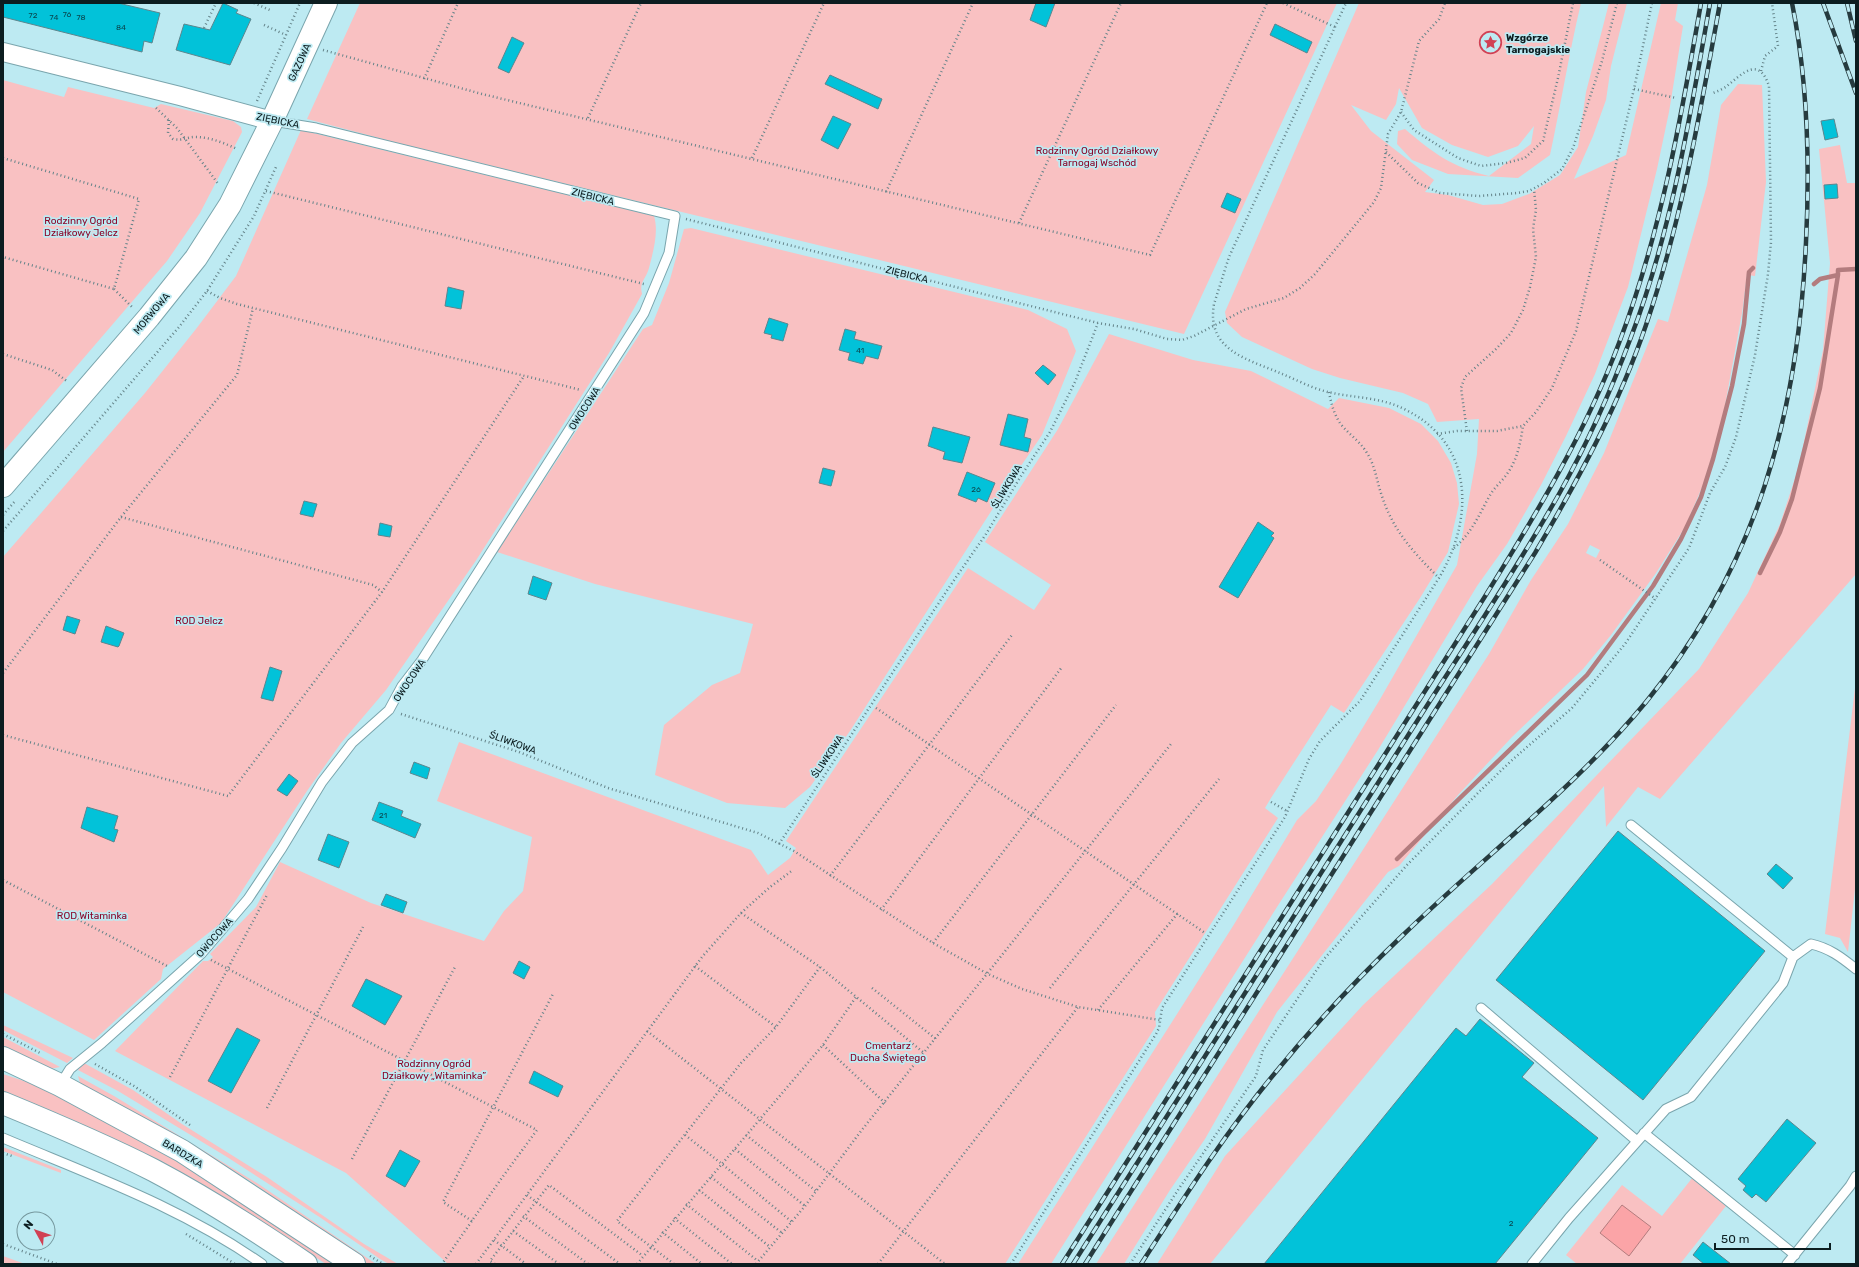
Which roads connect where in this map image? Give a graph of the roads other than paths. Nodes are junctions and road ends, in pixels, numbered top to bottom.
1 (326, 3) edge
2 (3, 52) edge
3 (272, 121) junction
4 (675, 216) joint
5 (3, 486) edge
6 (1631, 825) dead end
7 (1793, 957) junction
8 (1856, 969) edge
9 (1481, 1008) dead end
10 (3, 1058) edge
11 (60, 1085) junction
12 (3, 1103) edge
13 (1644, 1133) junction
14 (3, 1138) edge
15 (1637, 1141) junction
16 (1856, 1176) edge
17 (1795, 1255) junction
18 (262, 1264) edge
19 (306, 1264) edge
20 (354, 1264) edge
21 (1532, 1264) edge
22 (1787, 1264) edge

1 - 3 main road, GAZOWA
2 - 3 street, ZIĘBICKA
3 - 4 lane, ZIĘBICKA
3 - 5 main road, MORWOWA
4 - 11 lane, OWOCOWA
6 - 7 lane
7 - 8 lane
7 - 13 lane
9 - 15 lane
10 - 11 main road, BARDZKA
11 - 20 main road, BARDZKA
12 - 19 main road
13 - 15 lane
13 - 17 lane
14 - 18 lane
15 - 21 lane
16 - 17 lane
17 - 22 lane

